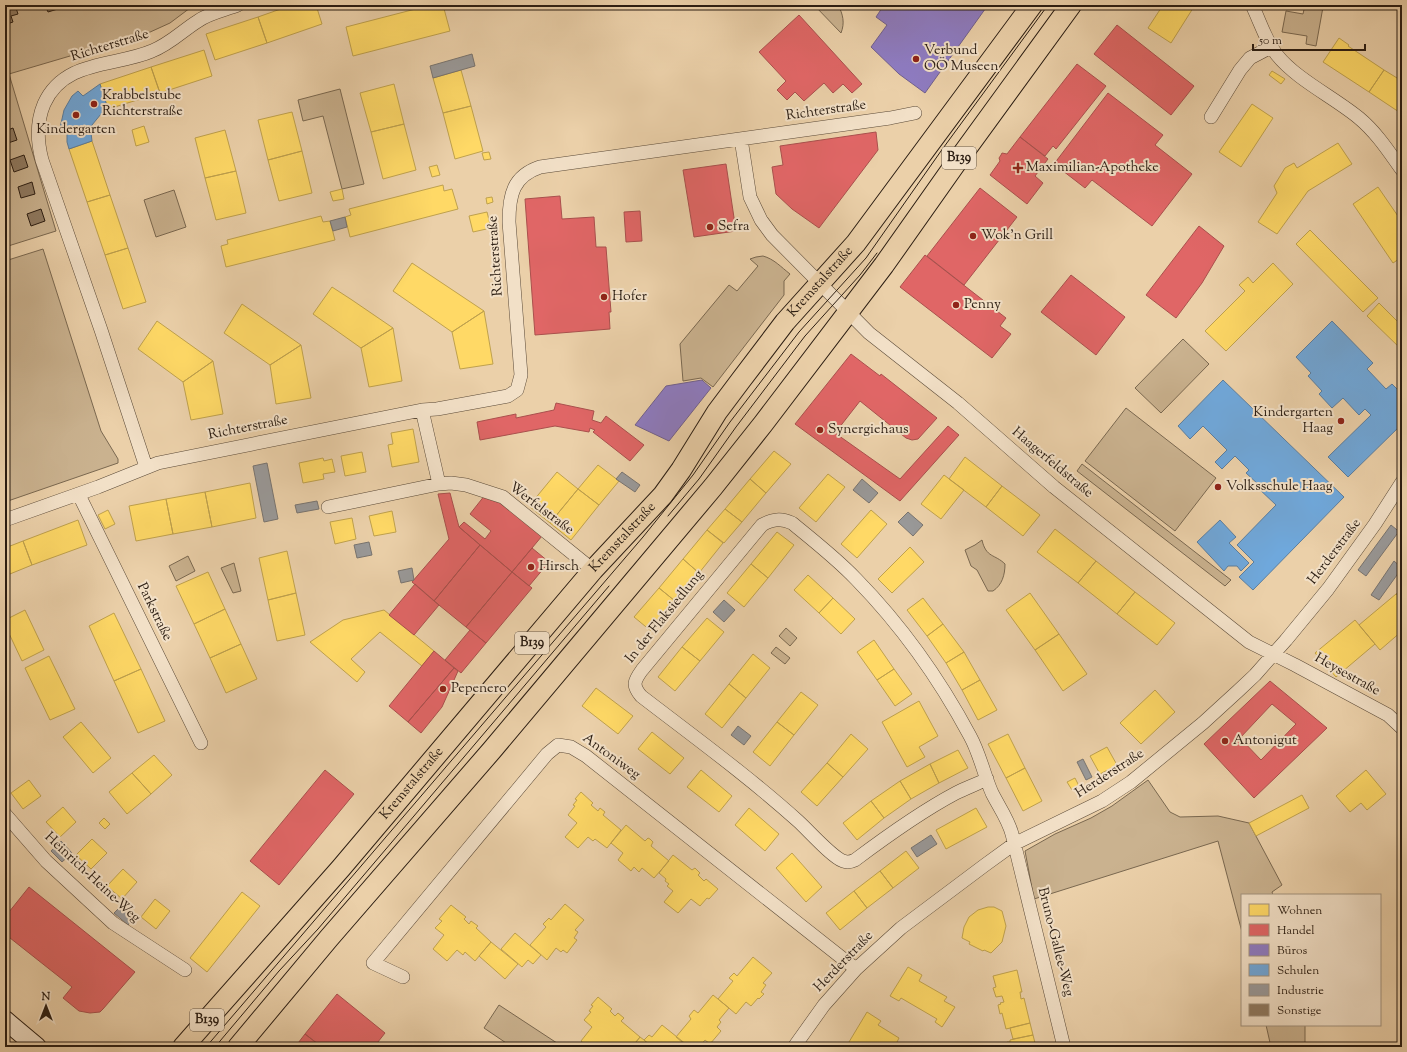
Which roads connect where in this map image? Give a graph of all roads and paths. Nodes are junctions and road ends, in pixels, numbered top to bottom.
1 (238, 5) edge
2 (1032, 5) edge
3 (1071, 5) edge
4 (1252, 5) edge
5 (1271, 46) junction
6 (915, 113) dead end
7 (1211, 117) dead end
8 (741, 139) junction
9 (1402, 170) edge
10 (820, 283) junction
11 (848, 312) junction
12 (422, 410) junction
13 (146, 468) junction
14 (1402, 482) edge
15 (439, 484) junction
16 (79, 495) junction
17 (328, 507) dead end
18 (5, 520) edge
19 (594, 570) junction
20 (1273, 654) junction
21 (1402, 728) edge
22 (201, 743) dead end
23 (987, 779) junction
24 (5, 814) edge
25 (1014, 844) junction
26 (856, 969) junction
27 (185, 970) dead end
28 (404, 977) dead end
29 (5, 1020) edge
30 (37, 1047) edge
31 (183, 1047) edge
32 (238, 1047) edge
33 (794, 1047) edge
34 (1064, 1047) edge

1 - 13 street, Richterstraße
2 - 10 main road, Kremstalstraße / B139
3 - 11 main road, B139
4 - 5 street
5 - 7 street
5 - 9 street
6 - 8 street, Richterstraße
8 - 10 street
8 - 12 street, Richterstraße
10 - 11 street, Haagerfeldstraße
10 - 19 main road, Kremstalstraße / B139
11 - 20 street, Haagerfeldstraße
11 - 32 main road, B139
12 - 13 street, Richterstraße
12 - 15 street
13 - 16 street
14 - 20 street, Herderstraße
15 - 17 street, Werfelstraße
15 - 19 street, Werfelstraße
16 - 18 street
16 - 22 street, Parkstraße
19 - 31 main road, Kremstalstraße / B139
20 - 21 street, Heysestraße
20 - 25 street, Herderstraße
23 - 23 street, In der Flaksiedlung
23 - 25 street, In der Flaksiedlung
24 - 27 street, Heinrich-Heine-Weg
25 - 26 street, Herderstraße
25 - 34 street, Bruno-Gallee-Weg
26 - 28 street, Antoniweg
26 - 33 street, Herderstraße
29 - 30 street

